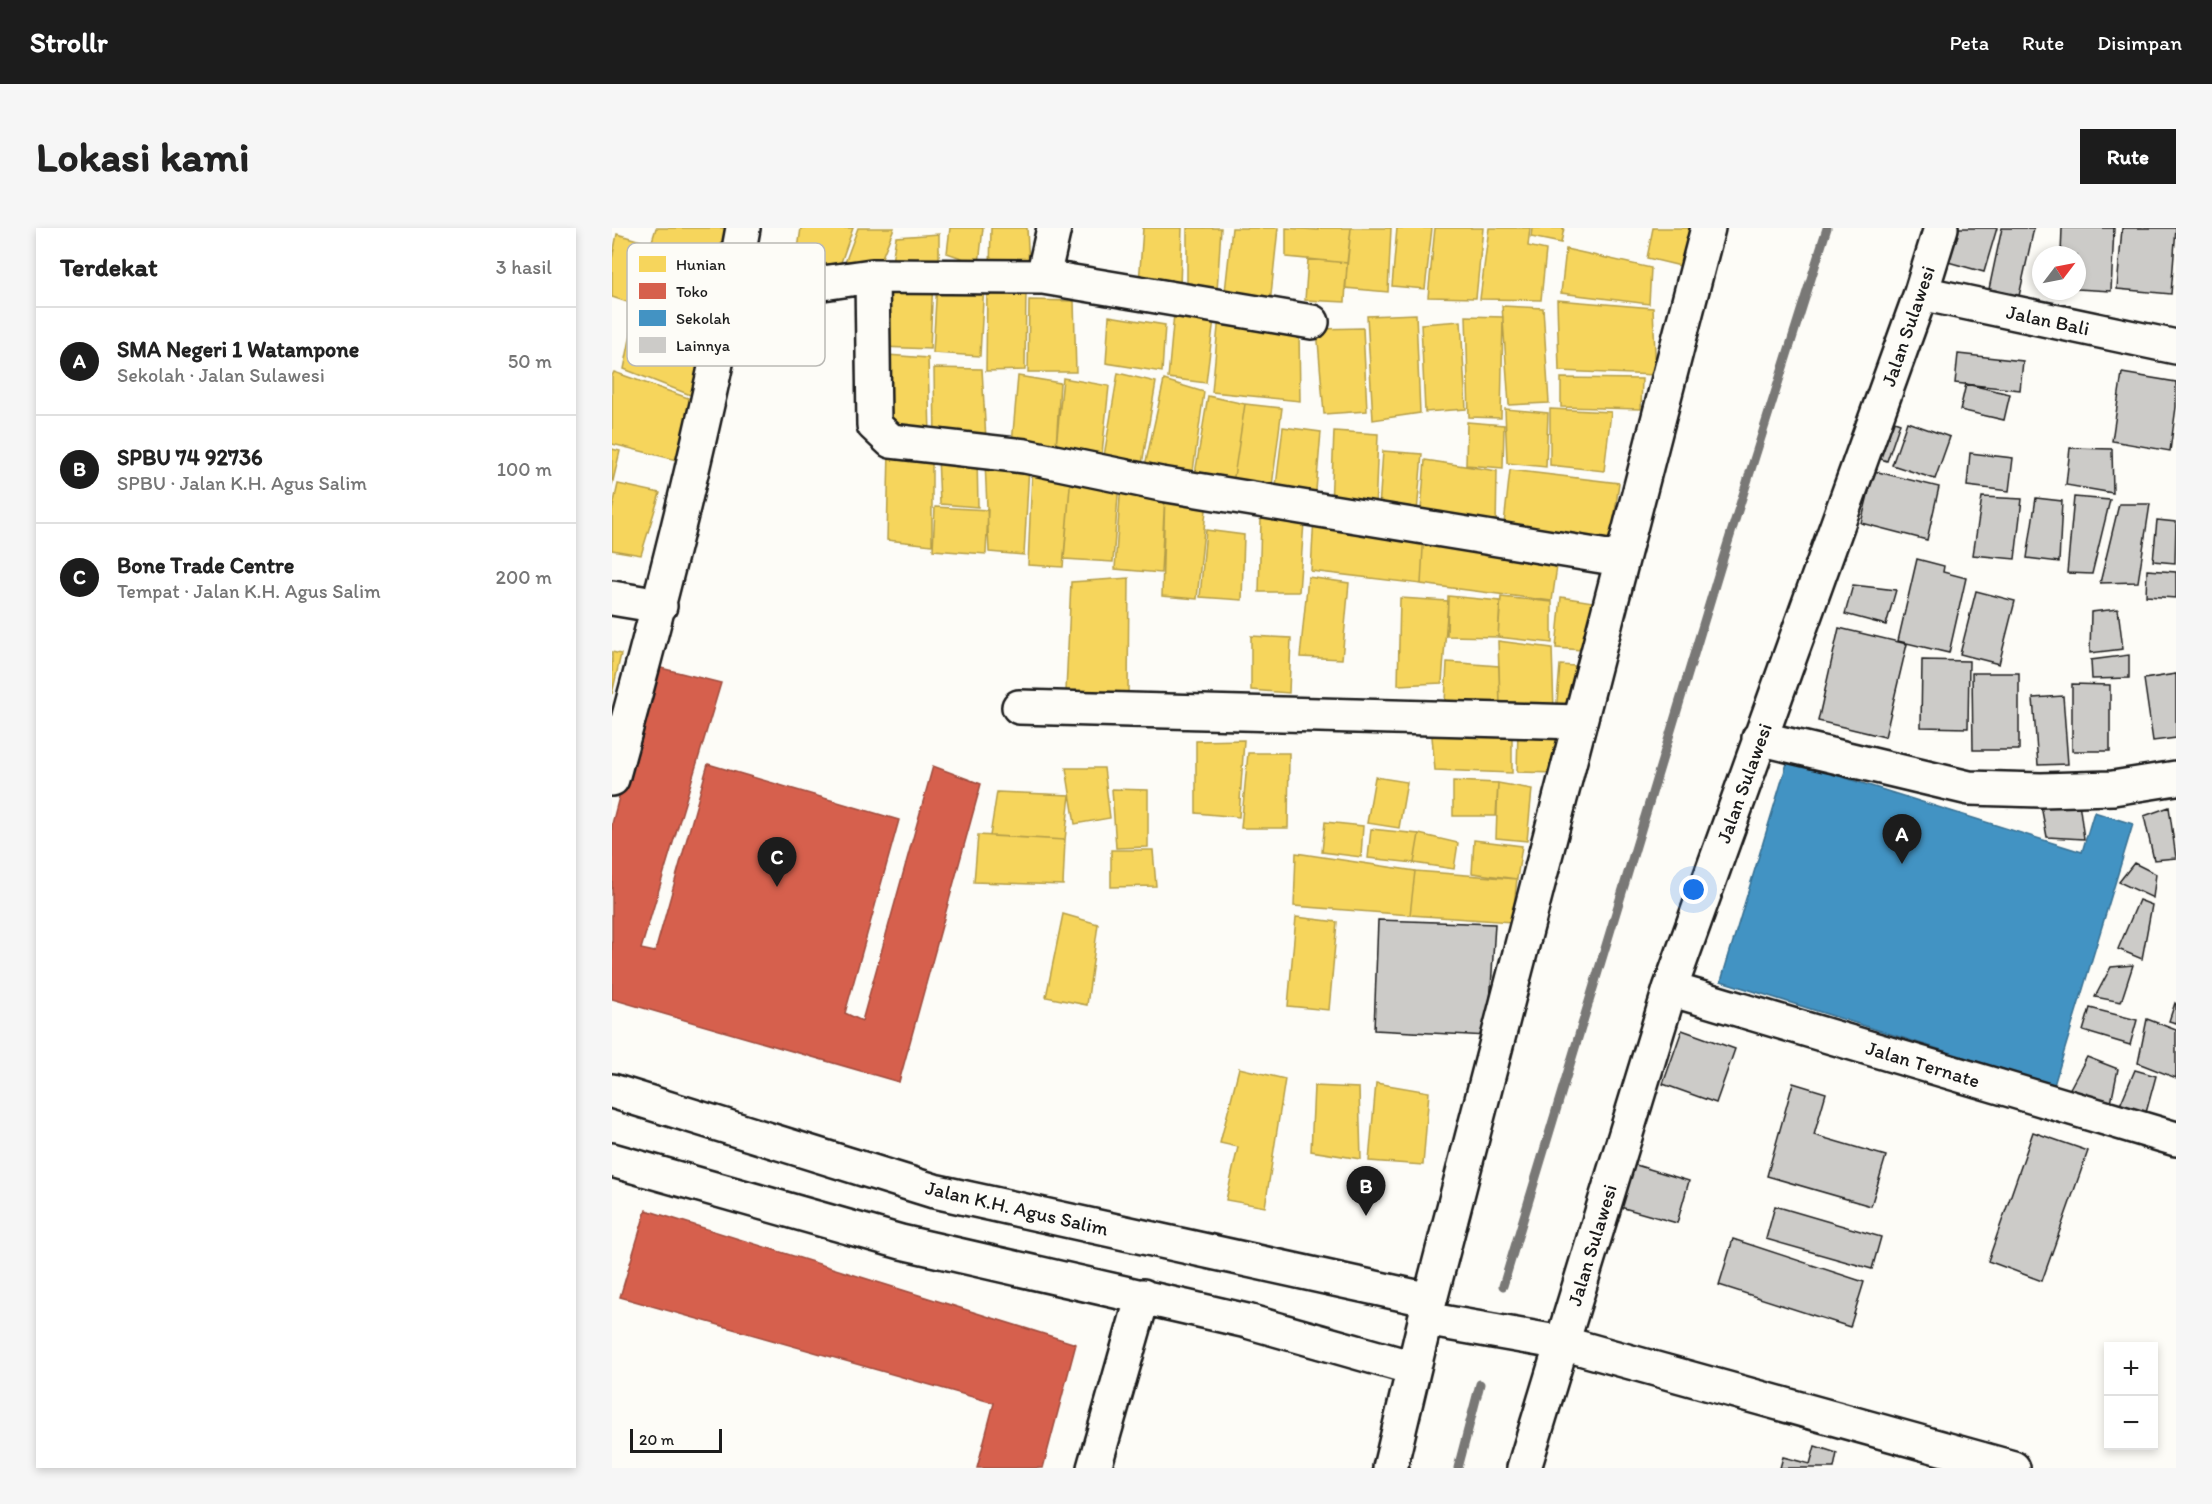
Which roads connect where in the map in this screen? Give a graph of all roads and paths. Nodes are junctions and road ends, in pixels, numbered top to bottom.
1 (743, 228) edge
2 (1054, 228) edge
3 (1708, 228) edge
4 (1941, 228) edge
5 (740, 243) edge
6 (873, 276) junction
7 (1043, 277) junction
8 (825, 283) edge
9 (1921, 293) junction
10 (1312, 322) dead end
11 (2176, 347) edge
12 (715, 366) edge
13 (1620, 559) junction
14 (612, 598) edge
15 (660, 606) junction
16 (1019, 707) dead end
17 (1580, 722) junction
18 (1760, 738) junction
19 (2176, 778) edge
20 (612, 779) edge
21 (1670, 989) junction
22 (612, 1091) edge
23 (2176, 1139) edge
24 (612, 1160) edge
25 (1143, 1296) junction
26 (1427, 1310) junction
27 (1562, 1343) junction
28 (1413, 1368) junction
29 (1094, 1468) edge
30 (1390, 1468) edge
31 (1524, 1468) edge
32 (2013, 1468) edge

1 - 5 street
2 - 7 street
3 - 13 street
4 - 9 street, Jalan Sulawesi
6 - 7 street
6 - 8 street
6 - 13 street
7 - 10 street
9 - 11 street, Jalan Bali
9 - 18 street, Jalan Sulawesi
12 - 15 street
13 - 17 street
14 - 15 street
15 - 20 street
16 - 17 street
17 - 26 street
18 - 19 street
18 - 21 street, Jalan Sulawesi
21 - 23 street, Jalan Ternate
21 - 27 street, Jalan Sulawesi
22 - 26 street, Jalan K.H. Agus Salim
24 - 25 street
25 - 28 street
25 - 29 street
26 - 27 street, Jalan K.H. Agus Salim
26 - 28 street
27 - 31 street, Jalan Sulawesi
27 - 32 street, Jalan K.H. Agus Salim
28 - 30 street

